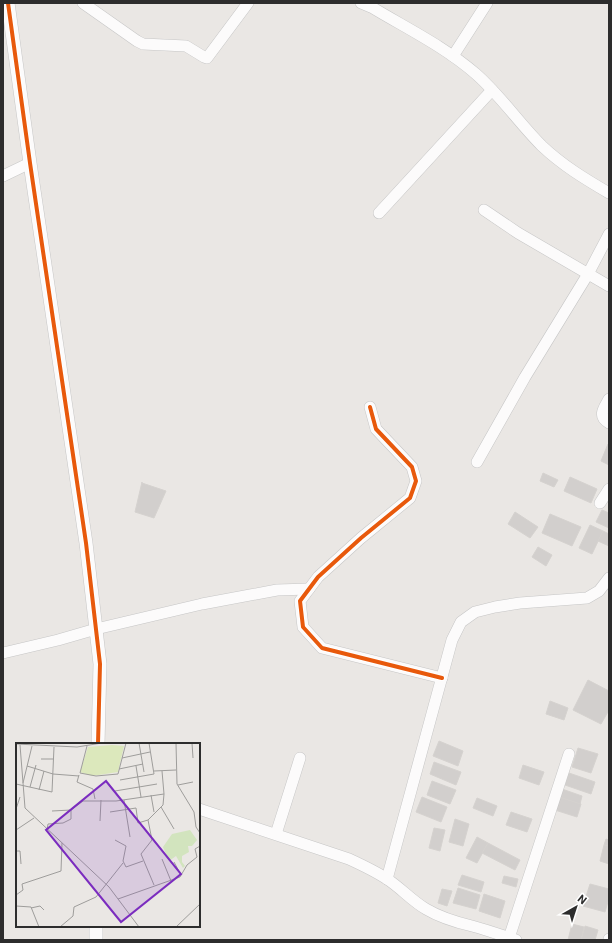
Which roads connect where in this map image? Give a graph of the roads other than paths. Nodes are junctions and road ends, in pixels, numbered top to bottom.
1 (83, 3) edge
2 (248, 3) edge
3 (361, 3) edge
4 (488, 3) edge
5 (10, 4) edge
6 (453, 56) junction
7 (492, 90) junction
8 (30, 163) junction
9 (3, 176) edge
10 (609, 193) edge
11 (484, 210) dead end
12 (379, 213) dead end
13 (609, 234) edge
14 (588, 274) junction
15 (609, 286) edge
16 (609, 399) edge
17 (370, 407) dead end
18 (609, 423) edge
19 (477, 462) dead end
20 (609, 489) edge
21 (600, 503) dead end
22 (609, 578) edge
23 (309, 589) junction
24 (96, 629) junction
25 (3, 653) edge
26 (442, 678) junction
27 (98, 743) edge
28 (569, 754) dead end
29 (300, 758) dead end
30 (200, 809) edge
31 (276, 834) junction
32 (387, 879) junction
33 (96, 927) edge
34 (512, 939) edge
35 (96, 940) edge

1 - 2 street
3 - 6 street
4 - 6 street
5 - 8 street
6 - 7 street
7 - 10 street
7 - 12 street
8 - 9 street
8 - 24 street
11 - 14 street
13 - 14 street
14 - 15 street
14 - 19 street
16 - 18 street
17 - 23 street
20 - 21 street
22 - 26 street
23 - 24 street
23 - 26 street
24 - 25 street
24 - 27 street
26 - 32 street
28 - 34 street
29 - 31 street
30 - 31 street
31 - 32 street
32 - 34 street
33 - 35 street

